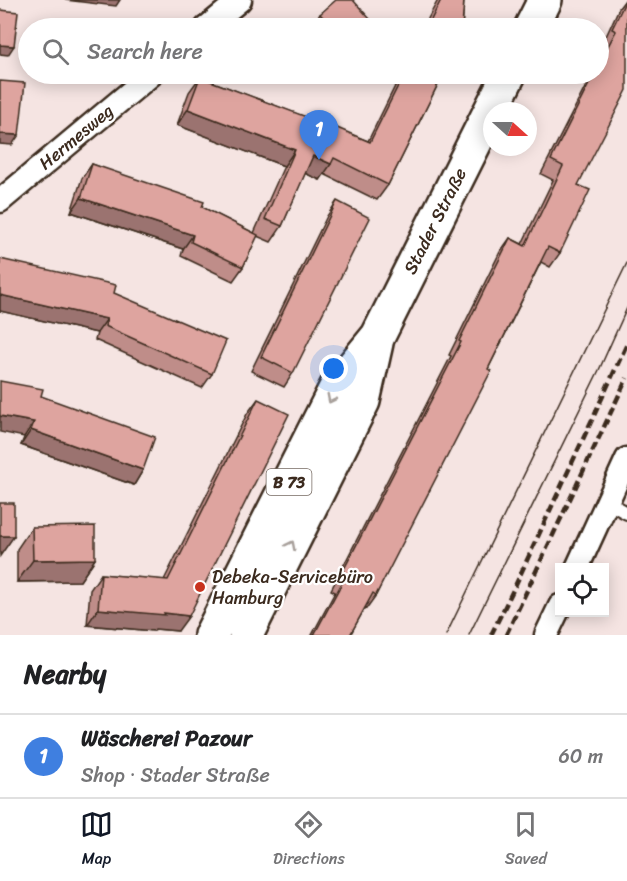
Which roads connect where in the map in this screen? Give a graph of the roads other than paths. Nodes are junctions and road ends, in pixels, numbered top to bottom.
1 (240, 0) edge
2 (545, 0) edge
3 (218, 18) edge
4 (536, 18) edge
5 (140, 84) edge
6 (504, 84) edge
7 (0, 201) edge
8 (378, 336) junction
9 (627, 459) edge
10 (617, 508) edge
11 (580, 563) edge
12 (555, 616) edge
13 (211, 635) edge
14 (246, 635) edge
15 (546, 635) edge

1 - 3 street
2 - 4 main road
5 - 7 street, Hermesweg
6 - 8 main road, Stader Straße / B 73
8 -> 13 main road, Stader Straße / B 73
14 -> 8 main road, Stader Straße / B 73
9 - 10 street
10 - 11 street
12 - 15 street

